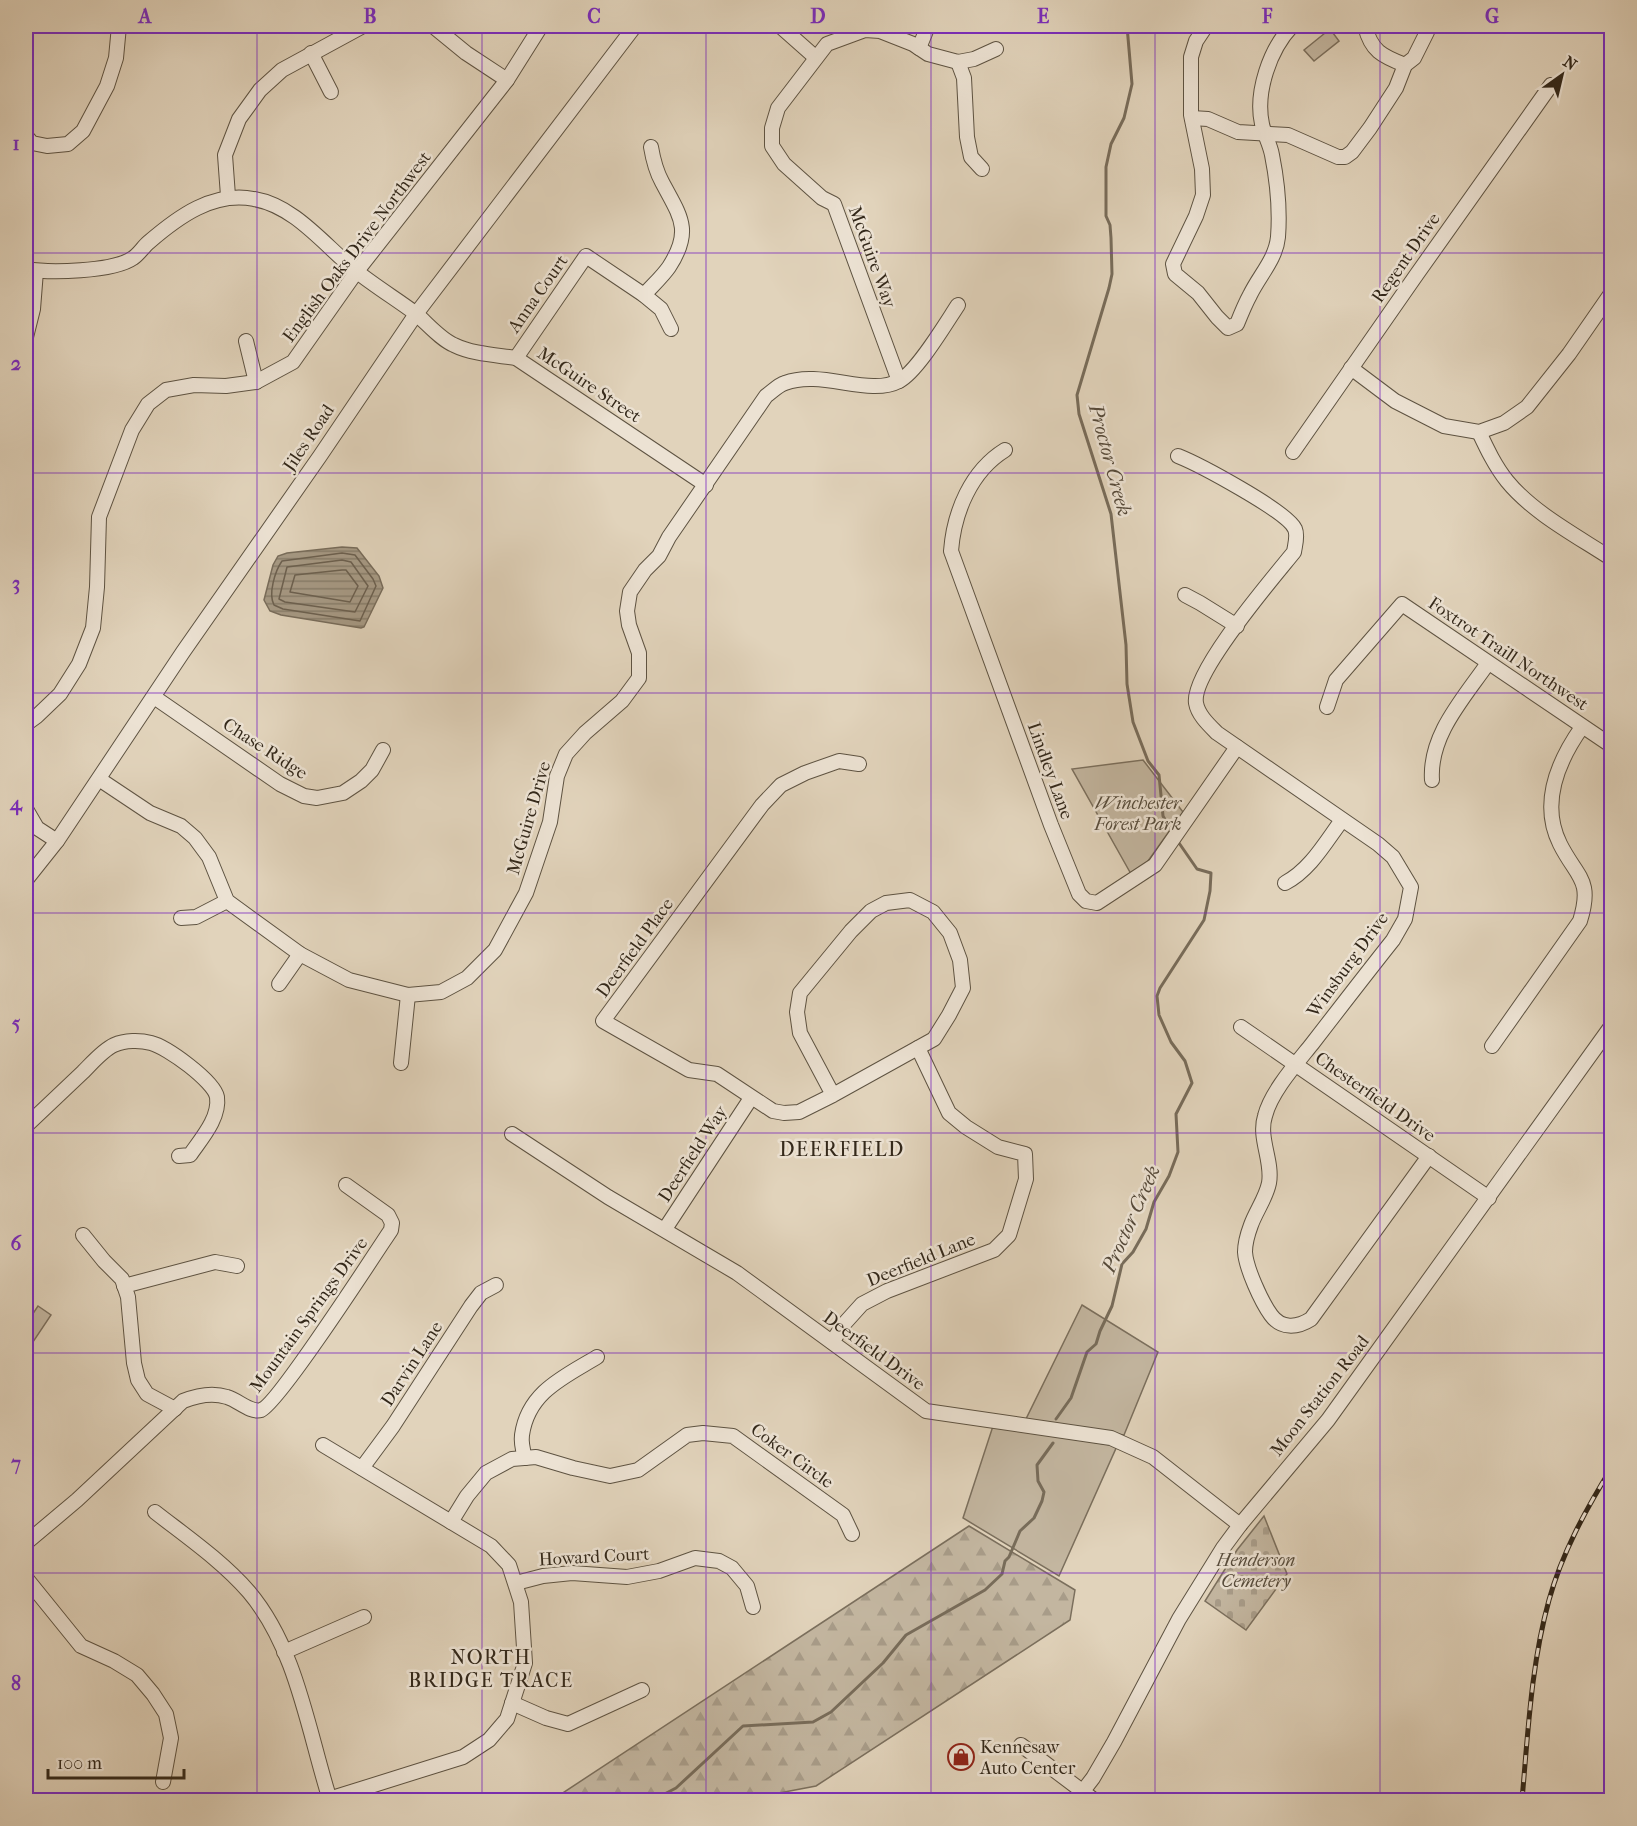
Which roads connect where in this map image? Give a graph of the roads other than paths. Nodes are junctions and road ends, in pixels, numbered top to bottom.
1 (119, 26) edge
2 (363, 26) edge
3 (433, 26) edge
4 (541, 26) edge
5 (635, 26) edge
6 (780, 26) edge
7 (928, 26) edge
8 (1206, 26) edge
9 (1292, 26) edge
10 (1365, 26) edge
11 (1428, 26) edge
12 (919, 48) junction
13 (996, 49) dead end
14 (311, 53) junction
15 (814, 57) junction
16 (958, 62) junction
17 (1405, 65) junction
18 (507, 80) junction
19 (1551, 86) dead end
20 (331, 92) dead end
21 (1192, 118) junction
22 (1265, 134) junction
23 (26, 136) edge
24 (651, 147) dead end
25 (982, 170) dead end
26 (228, 196) junction
27 (31, 270) edge
28 (357, 271) junction
29 (1611, 292) edge
30 (644, 295) junction
31 (958, 305) dead end
32 (416, 314) junction
33 (671, 329) dead end
34 (26, 337) edge
35 (246, 341) dead end
36 (516, 358) junction
37 (1351, 368) junction
38 (898, 381) junction
39 (256, 382) junction
40 (1479, 432) junction
41 (1005, 450) dead end
42 (1293, 452) dead end
43 (1178, 456) dead end
44 (706, 485) junction
45 (1611, 559) edge
46 (1185, 595) dead end
47 (1237, 626) junction
48 (1488, 663) junction
49 (154, 697) junction
50 (1327, 707) dead end
51 (26, 724) edge
52 (1582, 727) junction
53 (1611, 746) edge
54 (1237, 747) junction
55 (383, 750) dead end
56 (859, 764) dead end
57 (99, 779) junction
58 (1432, 780) dead end
59 (26, 809) edge
60 (1342, 820) junction
61 (57, 841) junction
62 (26, 880) edge
63 (1285, 883) dead end
64 (227, 900) junction
65 (181, 918) dead end
66 (300, 954) junction
67 (279, 984) dead end
68 (408, 995) junction
69 (1611, 1025) edge
70 (1241, 1027) dead end
71 (1492, 1046) dead end
72 (918, 1048) junction
73 (401, 1063) dead end
74 (1296, 1064) junction
75 (834, 1095) junction
76 (751, 1098) junction
77 (26, 1126) edge
78 (512, 1134) dead end
79 (179, 1156) dead end
80 (1429, 1156) junction
81 (346, 1185) dead end
82 (1489, 1198) junction
83 (665, 1229) junction
84 (83, 1235) dead end
85 (237, 1266) dead end
86 (496, 1285) dead end
87 (124, 1287) junction
88 (832, 1342) junction
89 (597, 1357) dead end
90 (174, 1409) junction
91 (323, 1445) dead end
92 (525, 1458) junction
93 (362, 1468) junction
94 (154, 1512) dead end
95 (451, 1522) junction
96 (1240, 1525) junction
97 (852, 1534) dead end
98 (26, 1543) edge
99 (26, 1578) edge
100 (516, 1583) junction
101 (753, 1607) dead end
102 (364, 1617) dead end
103 (284, 1652) junction
104 (642, 1690) dead end
105 (512, 1703) junction
106 (1021, 1745) dead end
107 (163, 1782) dead end
108 (1084, 1798) edge
109 (329, 1800) edge

1 - 23 street
2 - 14 street
3 - 18 street
4 - 18 street, English Oaks Drive Northwest
5 - 32 street, Jiles Road
6 - 15 street
7 - 12 street
8 - 21 street
9 - 22 street
10 - 17 street
11 - 17 street
12 - 15 street, McGuire Way
12 - 16 street, McGuire Way
13 - 16 street
14 - 20 street
14 - 26 street
15 - 38 street, McGuire Way
16 - 25 street
17 - 22 street
18 - 28 street, English Oaks Drive Northwest
19 - 37 street, Regent Drive
21 - 22 street
21 - 22 street
24 - 30 street
26 - 27 street
26 - 28 street, McGuire Street
27 - 34 street
28 - 32 street, McGuire Street
28 - 39 street, English Oaks Drive Northwest
29 - 40 street
30 - 33 street, Anna Court
30 - 36 street, Anna Court
31 - 38 street
32 - 36 street, McGuire Street
32 - 49 street, Jiles Road
35 - 39 street
36 - 44 street, McGuire Street
37 - 40 street
37 - 42 street, Regent Drive
38 - 44 street, McGuire Drive
39 - 51 street, English Oaks Drive Northwest
40 - 45 street
41 - 54 street, Lindley Lane
43 - 47 street, Winsburg Drive
44 - 68 street, McGuire Drive
46 - 47 street
47 - 54 street, Winsburg Drive
48 - 50 street, Foxtrot Traill Northwest
48 - 52 street, Foxtrot Traill Northwest
48 - 58 street
49 - 55 street, Chase Ridge
49 - 57 street, Jiles Road
52 - 53 street, Foxtrot Traill Northwest
52 - 71 street
54 - 60 street, Winsburg Drive
56 - 76 street, Deerfield Place
57 - 61 street, Jiles Road
57 - 64 street
59 - 61 street
60 - 63 street
60 - 74 street, Winsburg Drive
61 - 62 street, Jiles Road
64 - 65 street
64 - 66 street, McGuire Drive
66 - 67 street
66 - 68 street, McGuire Drive
68 - 73 street
69 - 82 street, Moon Station Road
70 - 74 street, Chesterfield Drive
72 - 75 street, Deerfield Place
72 - 75 street, Deerfield Place
72 - 88 street, Deerfield Lane
74 - 80 street, Chesterfield Drive
74 - 80 street, Winsburg Drive
75 - 76 street, Deerfield Place
76 - 83 street, Deerfield Way
77 - 79 street
78 - 83 street, Deerfield Drive
80 - 82 street, Chesterfield Drive
81 - 90 street, Mountain Springs Drive
82 - 96 street, Moon Station Road
83 - 88 street, Deerfield Drive
84 - 87 street
85 - 87 street
86 - 93 street, Darvin Lane
87 - 90 street
88 - 96 street, Deerfield Drive
89 - 92 street
90 - 98 street, Mountain Springs Drive
91 - 93 street
92 - 95 street, Coker Circle
92 - 97 street, Coker Circle
93 - 95 street
94 - 103 street
95 - 100 street
96 - 108 street, Moon Station Road
99 - 107 street
100 - 101 street, Howard Court
100 - 105 street
102 - 103 street
103 - 109 street
104 - 105 street
105 - 109 street
106 - 108 street

